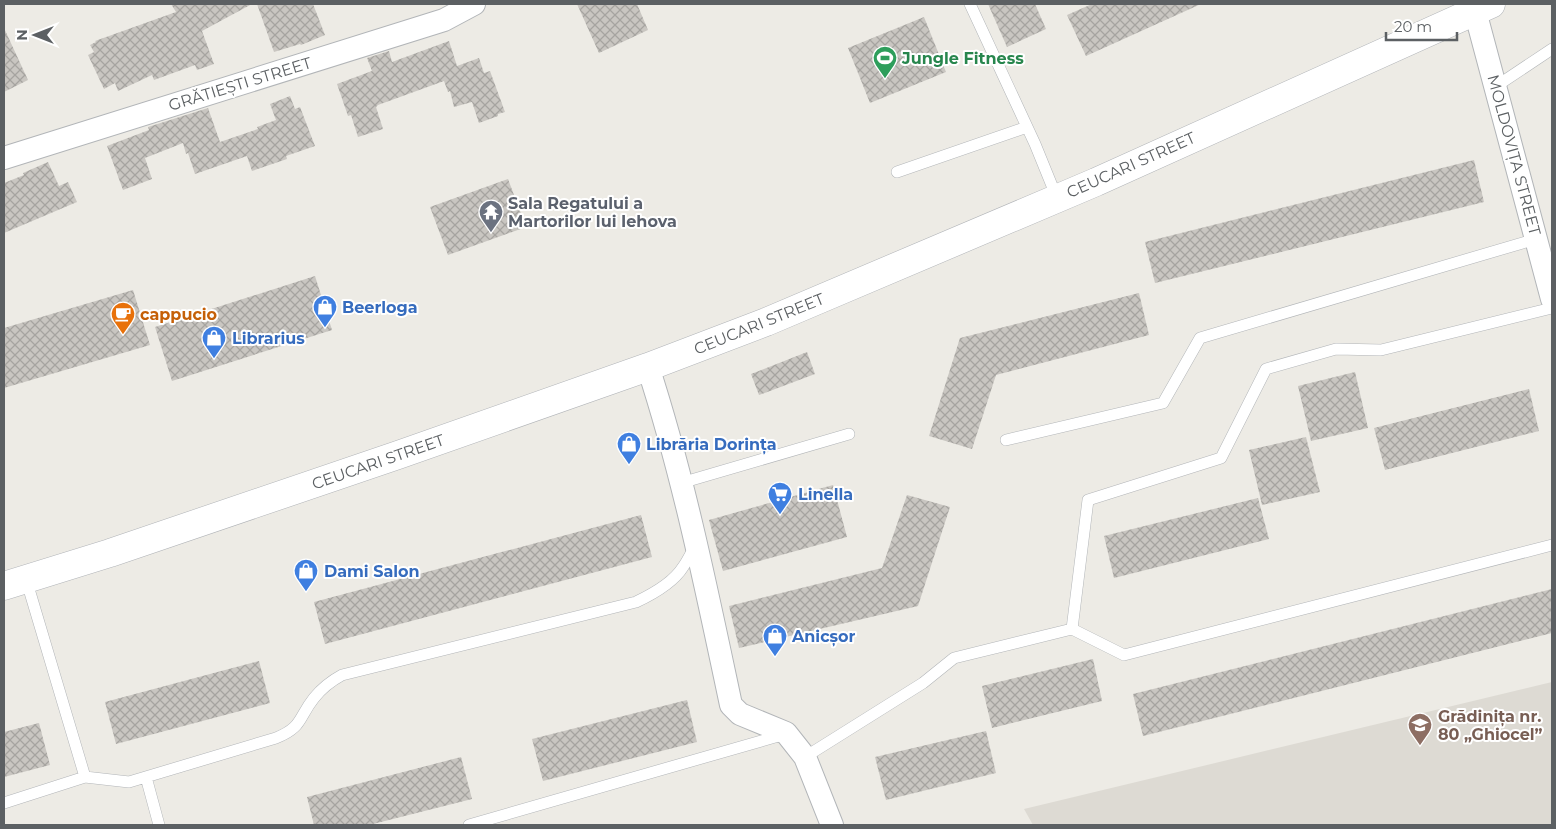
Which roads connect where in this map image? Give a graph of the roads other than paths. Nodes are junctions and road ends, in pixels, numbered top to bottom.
1 (474, 4) edge
2 (970, 4) edge
3 (1483, 8) edge
4 (1552, 49) edge
5 (1495, 87) junction
6 (1027, 127) junction
7 (4, 158) edge
8 (896, 172) dead end
9 (1057, 198) junction
10 (1536, 239) junction
11 (1552, 299) edge
12 (1552, 308) edge
13 (648, 367) junction
14 (849, 434) dead end
15 (1006, 440) dead end
16 (681, 483) junction
17 (696, 542) junction
18 (1552, 545) edge
19 (15, 582) edge
20 (1072, 629) junction
21 (786, 734) junction
22 (805, 757) junction
23 (85, 777) junction
24 (146, 777) junction
25 (4, 803) edge
26 (159, 825) edge
27 (469, 825) edge
28 (832, 825) edge

1 - 7 street, GRĂTIEȘTI STREET
2 - 6 lane
3 - 5 street, MOLDOVIȚA STREET
3 - 9 street, CEUCARI STREET
4 - 5 lane
5 - 10 street, MOLDOVIȚA STREET
6 - 8 lane
6 - 9 lane
9 - 13 street, CEUCARI STREET
10 - 11 street, MOLDOVIȚA STREET
10 - 15 lane
12 - 20 lane
13 - 16 street
13 - 19 street, CEUCARI STREET
14 - 16 lane
16 - 17 street
17 - 21 street
17 - 24 lane
18 - 20 lane
19 - 23 lane
20 - 22 lane
21 - 22 street
21 - 27 lane
22 - 28 street
23 - 24 lane
23 - 25 lane
24 - 26 lane

